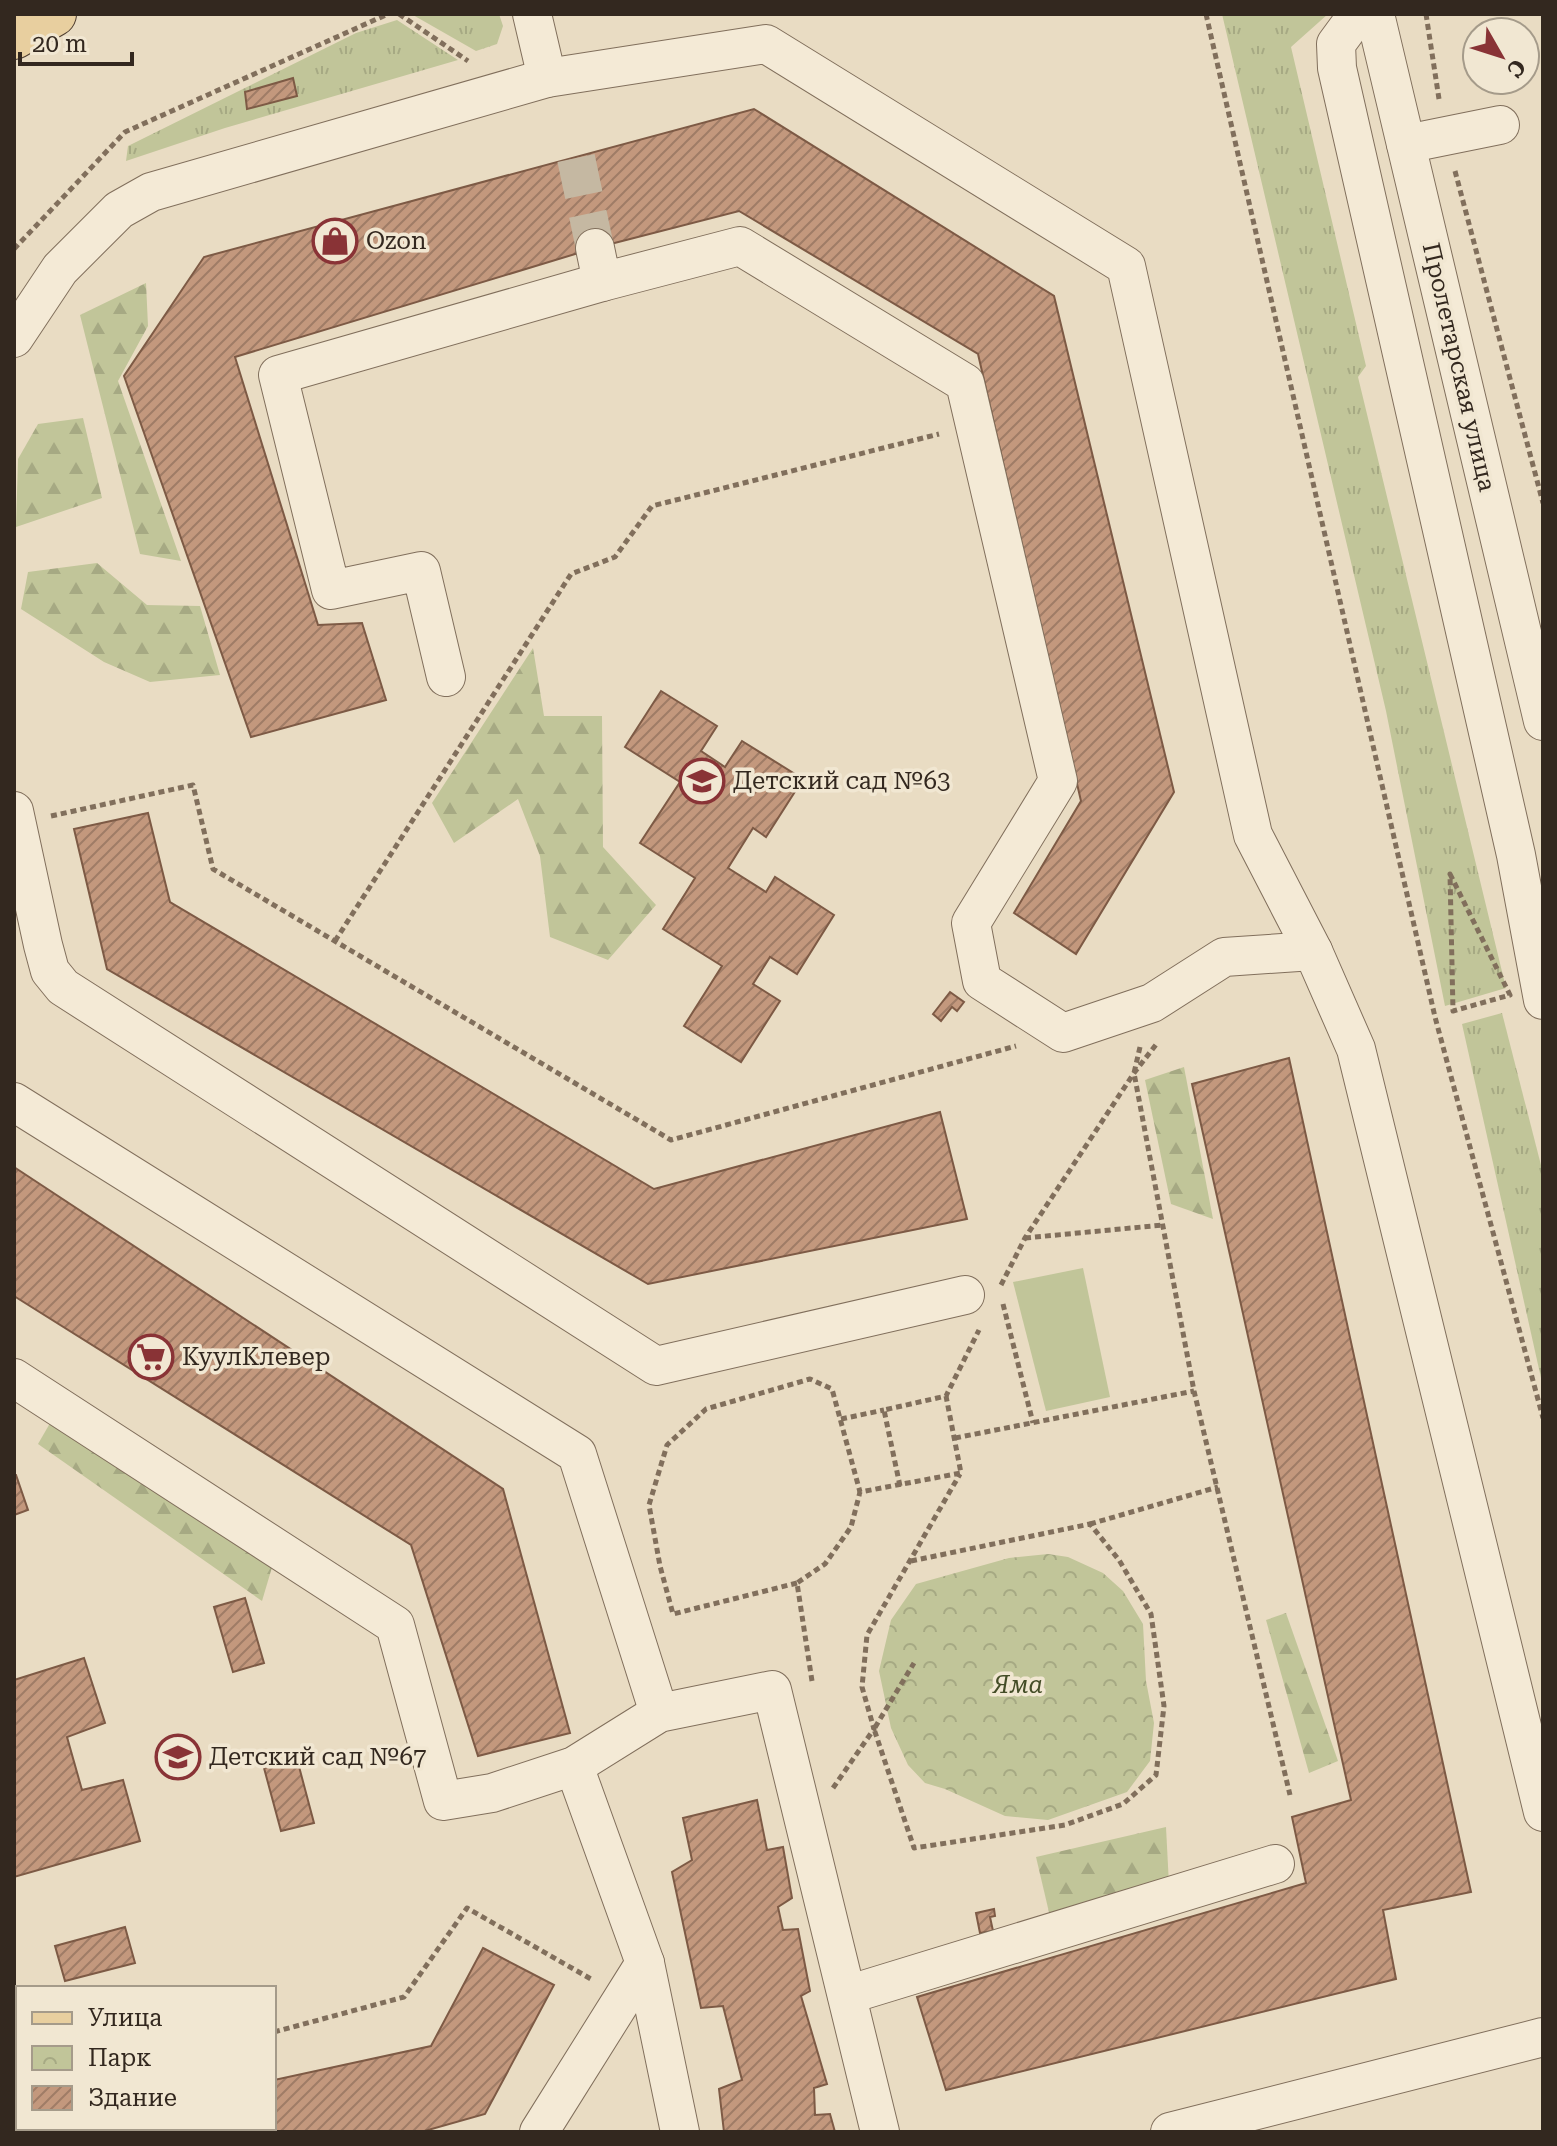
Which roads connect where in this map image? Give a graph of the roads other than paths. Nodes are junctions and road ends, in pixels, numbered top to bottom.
1 (54, 14) edge
2 (532, 14) edge
3 (1358, 14) edge
4 (1375, 14) edge
5 (14, 37) edge
6 (547, 78) junction
7 (1500, 125) dead end
8 (1406, 144) junction
9 (14, 338) edge
10 (446, 677) dead end
11 (1543, 721) edge
12 (16, 817) edge
13 (1529, 852) edge
14 (29, 950) edge
15 (1313, 951) junction
16 (1543, 1000) edge
17 (14, 1102) edge
18 (972, 1312) road end
19 (14, 1378) edge
20 (659, 1713) junction
21 (574, 1766) junction
22 (1543, 1812) edge
23 (1275, 1864) dead end
24 (645, 1963) junction
25 (847, 1995) junction
26 (1543, 2037) edge
27 (539, 2132) edge
28 (680, 2132) edge
29 (880, 2132) edge
30 (1170, 2132) edge

1 - 5 main road
2 - 6 street
3 - 13 street
4 - 8 street, Пролетарская улица
6 - 9 street
6 - 15 street
7 - 8 street
8 - 11 street, Пролетарская улица
10 - 15 street
12 - 14 street
13 - 16 street
14 - 18 street
15 - 22 street
17 - 20 street
19 - 21 street
20 - 21 street
20 - 25 street
21 - 24 street
23 - 25 street
24 - 27 street
24 - 28 street
25 - 29 street
26 - 30 street

